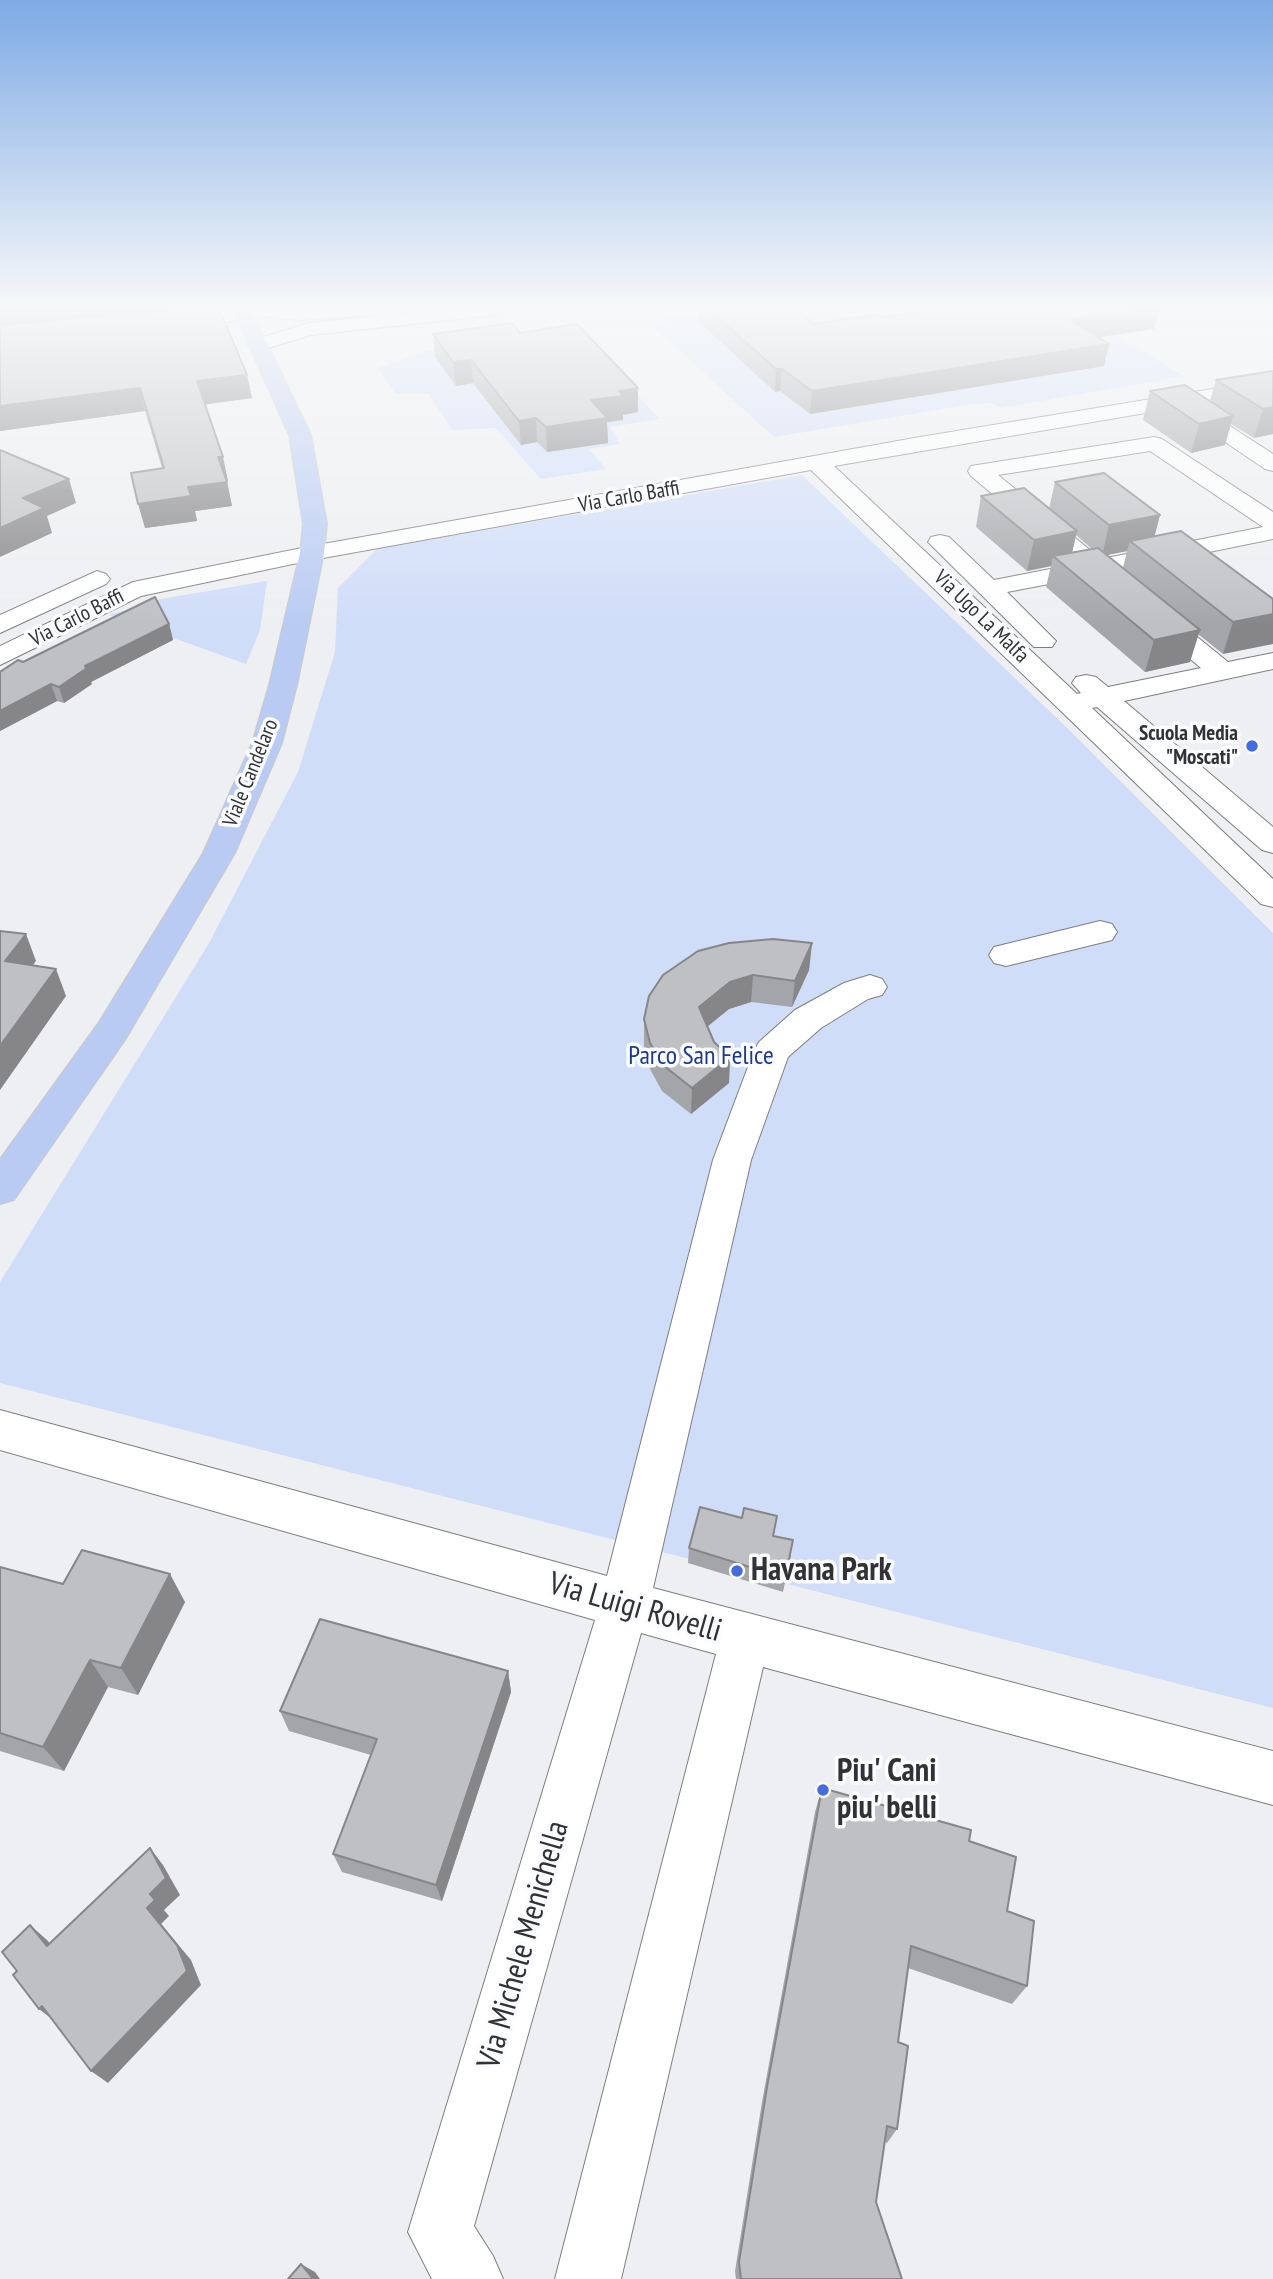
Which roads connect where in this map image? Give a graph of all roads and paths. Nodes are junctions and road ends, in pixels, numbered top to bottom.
1 (290, 414) edge
2 (1049, 414) edge
3 (1100, 414) edge
4 (1198, 414) edge
5 (839, 454) junction
6 (1060, 460) junction
7 (1273, 464) edge
8 (758, 466) junction
9 (1082, 476) edge
10 (1273, 523) edge
11 (922, 526) junction
12 (891, 531) junction
13 (1273, 532) edge
14 (1158, 535) edge
15 (313, 544) junction
16 (1180, 552) junction
17 (1096, 567) junction
18 (1201, 568) edge
19 (990, 589) junction
20 (0, 625) edge
21 (7, 646) edge
22 (1273, 661) edge
23 (1222, 671) junction
24 (1100, 698) junction
25 (1071, 704) junction
26 (1273, 843) edge
27 (1273, 897) edge
28 (1100, 932) dead end
29 (1006, 955) dead end
30 (870, 987) dead end
31 (0, 1189) edge
32 (0, 1430) edge
33 (624, 1605) junction
34 (745, 1638) junction
35 (1273, 1778) edge
36 (470, 2279) edge
37 (588, 2279) edge

1 - 15 main road, Viale Candelaro
2 - 5 street, Via Carlo Baffi
3 - 5 street, Via Carlo Baffi
4 - 7 street
5 - 8 street, Via Carlo Baffi
5 - 8 street, Via Carlo Baffi
5 - 11 street, Via Ugo La Malfa
5 - 12 street, Via Ugo La Malfa
6 - 9 street
6 - 10 street
6 - 17 street
8 - 15 street, Via Carlo Baffi
11 - 12 street
11 - 19 street, Via Ugo La Malfa
12 - 25 street, Via Ugo La Malfa
13 - 16 street, Via Ugo La Malfa
14 - 16 street
15 - 20 street, Via Carlo Baffi
15 - 21 street, Via Carlo Baffi
15 - 31 main road, Viale Candelaro
16 - 17 street, Via Ugo La Malfa
16 - 18 street
17 - 19 street, Via Ugo La Malfa
17 - 23 street
19 - 24 street, Via Ugo La Malfa
22 - 23 street
23 - 24 street
24 - 25 street
24 - 26 street, Via Ugo La Malfa
25 - 27 street, Via Ugo La Malfa
28 - 29 street
30 - 33 street, Via Michele Menichella
32 - 33 street, Via Luigi Rovelli
33 - 34 street, Via Luigi Rovelli
33 - 36 street, Via Michele Menichella
34 - 35 street, Via Luigi Rovelli
34 - 37 street

